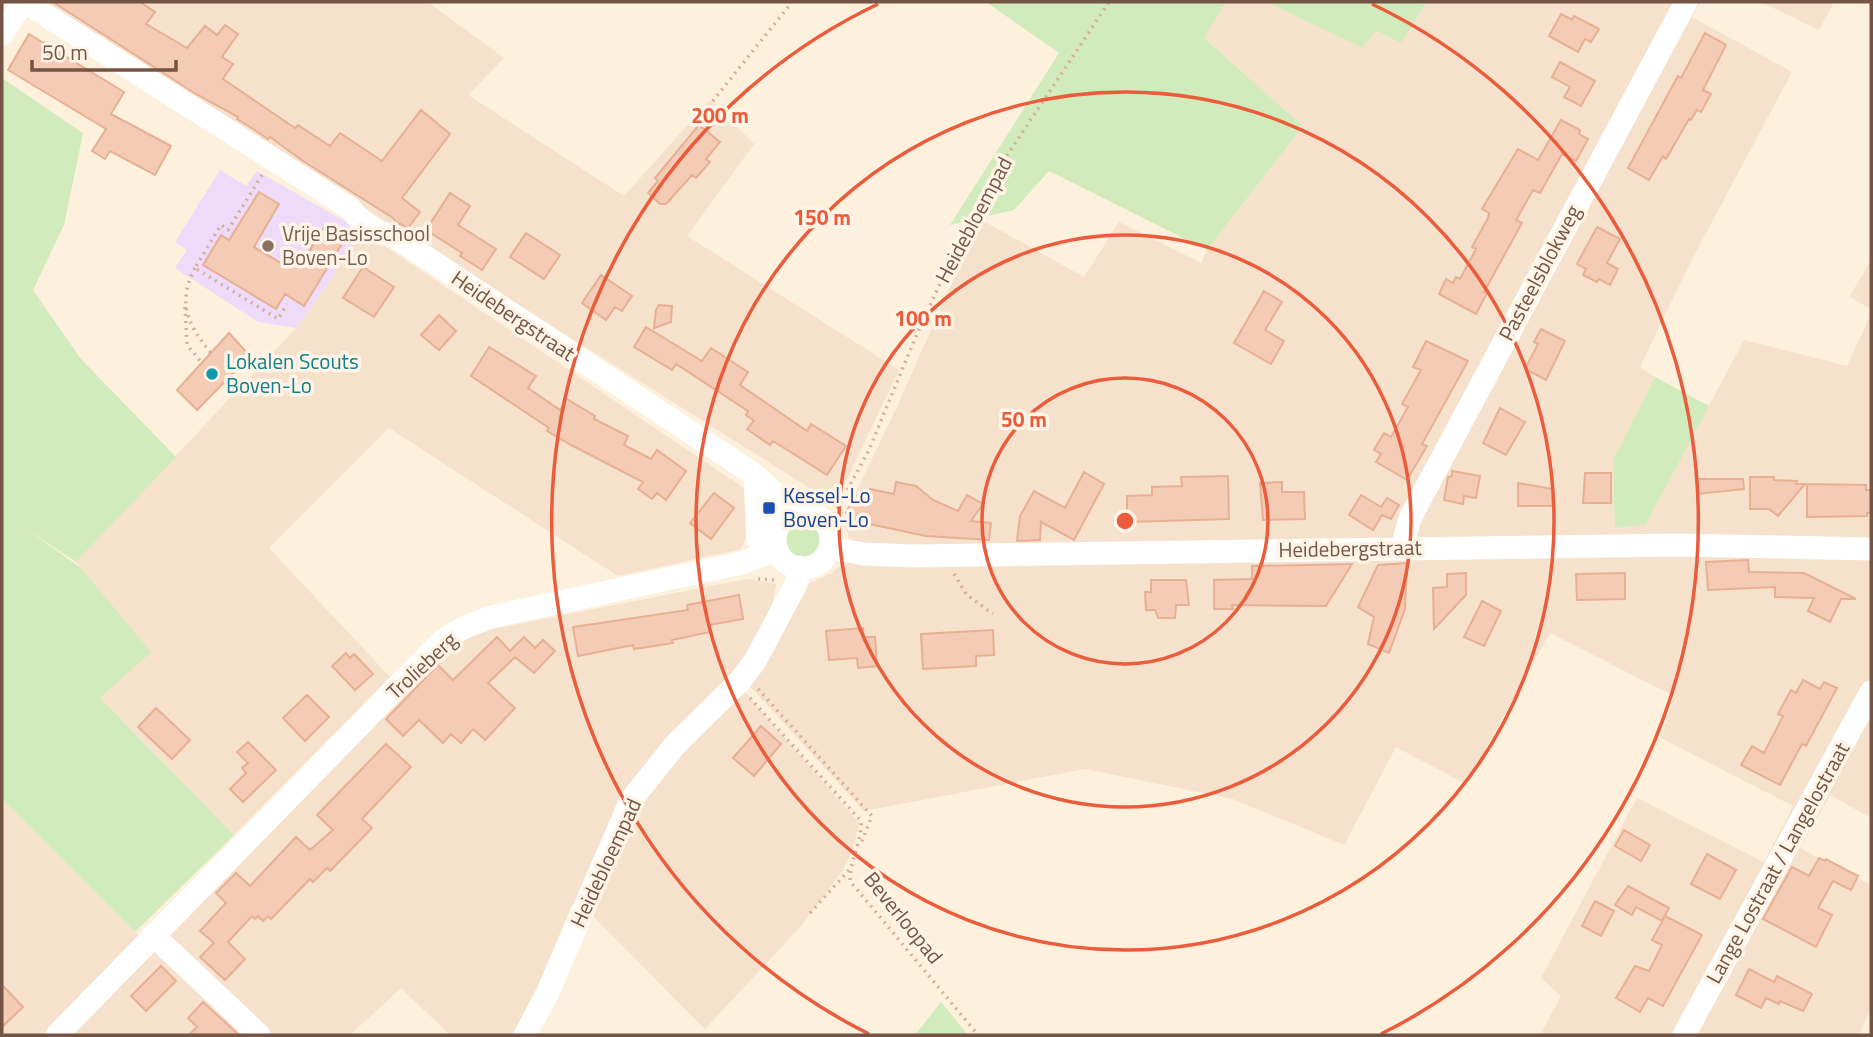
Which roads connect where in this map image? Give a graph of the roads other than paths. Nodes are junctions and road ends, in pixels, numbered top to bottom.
1 (1686, 2) edge
2 (34, 3) edge
3 (2, 34) edge
4 (755, 475) junction
5 (791, 514) junction
6 (829, 537) junction
7 (1402, 548) junction
8 (777, 549) junction
9 (1871, 549) edge
10 (799, 567) junction
11 (1871, 692) edge
12 (153, 935) junction
13 (57, 1035) edge
14 (259, 1035) edge
15 (525, 1035) edge
16 (1684, 1035) edge

1 - 7 street, Pasteelsblokweg
2 - 3 street
2 - 4 street, Heidebergstraat
4 - 5 street, Heidebergstraat
4 - 8 street
5 - 6 street, Heidebergstraat
5 - 8 street
6 - 7 street, Heidebergstraat
6 - 10 street
7 - 9 street, Heidebergstraat
8 - 10 street
8 - 12 street, Trolieberg
10 - 15 street, Heidebloempad
11 - 16 street, Lange Lostraat / Langelostraat
12 - 13 street, Trolieberg
12 - 14 street

